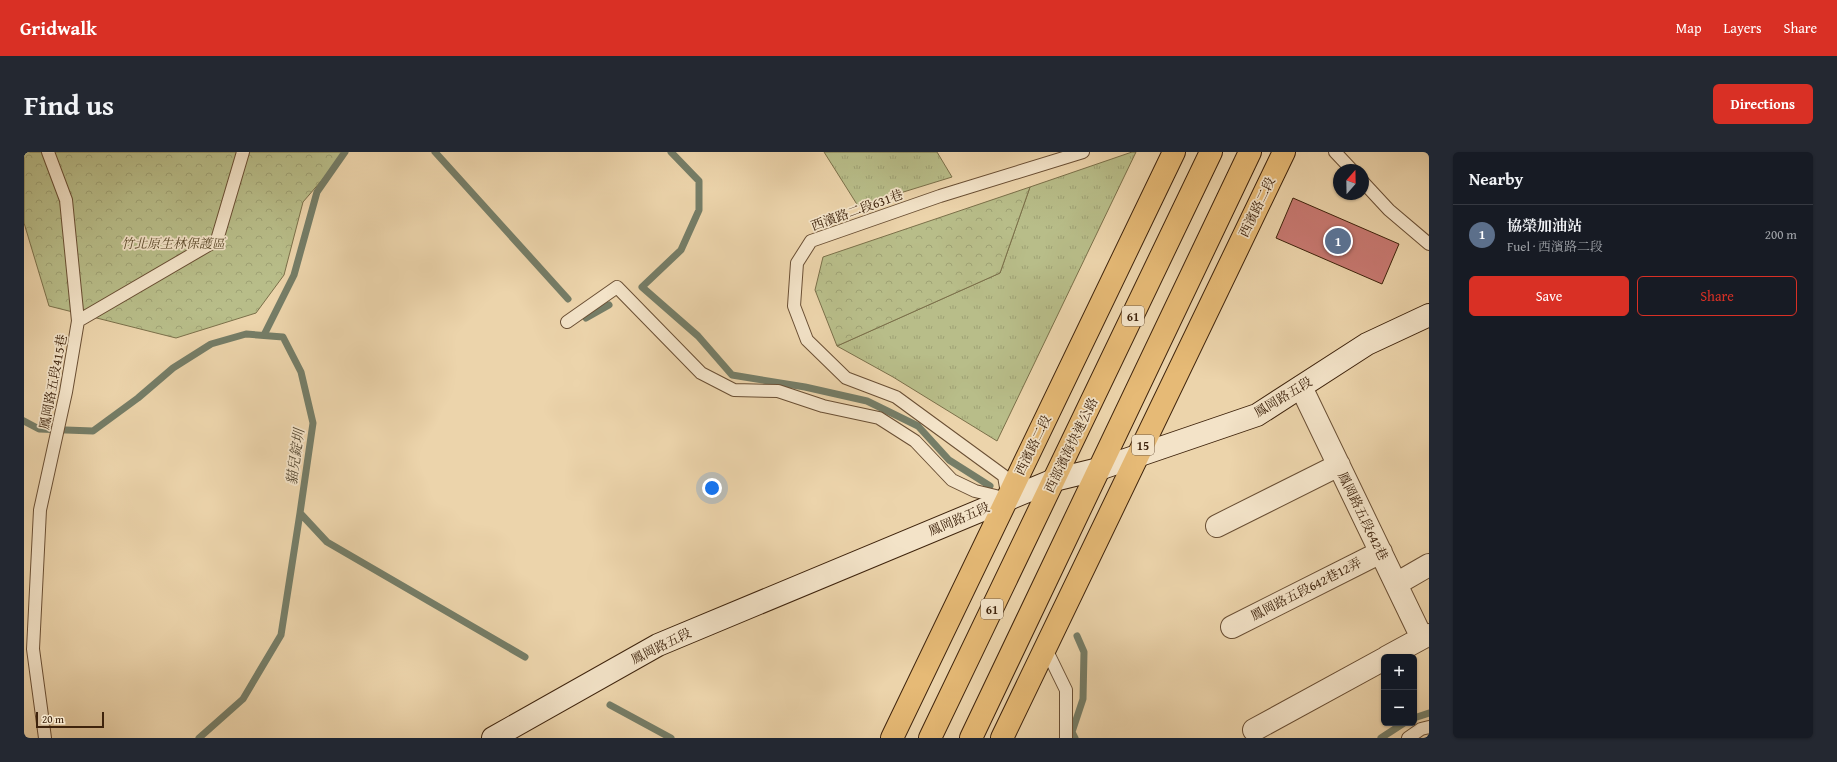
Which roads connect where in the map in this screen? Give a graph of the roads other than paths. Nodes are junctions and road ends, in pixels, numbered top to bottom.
1 (48, 152) edge
2 (243, 152) edge
3 (1083, 152) edge
4 (1174, 152) edge
5 (1211, 152) edge
6 (1250, 152) edge
7 (1284, 152) edge
8 (1336, 152) edge
9 (1347, 164) edge
10 (1369, 188) edge
11 (1429, 244) edge
12 (1429, 315) edge
13 (78, 321) junction
14 (567, 322) dead end
15 (1301, 387) junction
16 (1137, 457) junction
17 (1339, 465) junction
18 (1099, 470) junction
19 (1054, 480) junction
20 (1008, 499) junction
21 (1217, 526) dead end
22 (1381, 552) junction
23 (1429, 565) edge
24 (1396, 584) junction
25 (1232, 627) dead end
26 (1425, 636) edge
27 (28, 646) edge
28 (1045, 647) junction
29 (1392, 654) edge
30 (1381, 661) edge
31 (1429, 727) edge
32 (1254, 730) dead end
33 (45, 738) edge
34 (493, 738) edge
35 (892, 738) edge
36 (930, 738) edge
37 (971, 738) edge
38 (1002, 738) edge
39 (1066, 738) edge
40 (1408, 738) edge

1 - 13 lane, 鳳岡路五段415巷
2 - 13 lane
3 - 20 lane, 西濱路二段631巷
4 - 20 main road, 西濱路二段
5 - 19 main road, 西部濱海快速公路 / 61
6 - 18 main road
7 - 16 main road, 西濱路二段 / 15
8 - 9 lane
10 - 11 lane
12 - 15 street, 鳳岡路五段
13 - 27 lane, 鳳岡路五段415巷
14 - 20 lane
15 - 16 street, 鳳岡路五段
15 - 17 street, 鳳岡路五段642巷
16 - 18 street, 鳳岡路五段
16 - 28 main road, 西濱路二段 / 15
17 - 21 street
17 - 22 street, 鳳岡路五段642巷
18 - 19 street, 鳳岡路五段
18 - 37 main road
19 - 20 street, 鳳岡路五段
19 - 36 main road, 西部濱海快速公路 / 61
20 - 34 street, 鳳岡路五段
20 - 35 main road, 西濱路二段
22 - 24 street, 鳳岡路五段642巷
22 - 25 street, 鳳岡路五段642巷12弄
23 - 24 street
24 - 26 street, 鳳岡路五段642巷
26 - 29 street
27 - 33 lane, 鳳岡路五段415巷
28 - 38 main road, 西濱路二段 / 15
28 - 39 lane
30 - 32 street
31 - 40 lane

